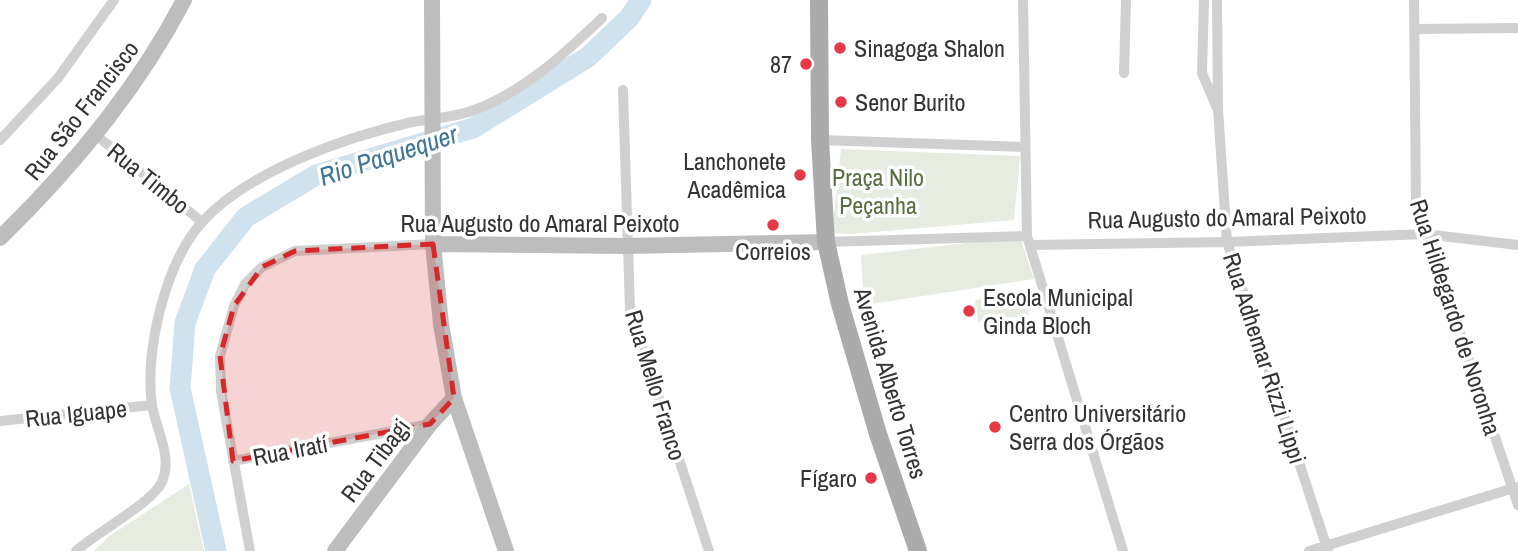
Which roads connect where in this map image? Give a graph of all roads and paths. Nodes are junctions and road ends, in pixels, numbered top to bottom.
1 (114, 0) edge
2 (184, 0) edge
3 (432, 0) edge
4 (819, 0) edge
5 (1023, 0) edge
6 (1126, 0) edge
7 (1204, 0) edge
8 (1217, 0) edge
9 (1415, 0) edge
10 (602, 18) dead end
11 (1518, 28) edge
12 (1415, 29) junction
13 (1124, 73) dead end
14 (623, 90) dead end
15 (1218, 109) junction
16 (434, 123) junction
17 (96, 135) junction
18 (0, 140) edge
19 (820, 140) junction
20 (1024, 147) junction
21 (202, 222) junction
22 (826, 234) junction
23 (1425, 234) junction
24 (0, 238) edge
25 (1029, 240) junction
26 (1227, 242) junction
27 (433, 244) junction
28 (1518, 245) edge
29 (626, 246) junction
30 (454, 398) junction
31 (152, 405) junction
32 (0, 421) edge
33 (430, 424) junction
34 (233, 461) junction
35 (1515, 487) edge
36 (1518, 505) edge
37 (1327, 548) edge
38 (76, 551) edge
39 (250, 551) edge
40 (335, 551) edge
41 (506, 551) edge
42 (709, 551) edge
43 (918, 551) edge
44 (1123, 551) edge
45 (1309, 551) edge

1 - 18 street
2 - 17 street, Rua São Francisco
3 - 16 street
4 - 19 main road, Avenida Alberto Torres
5 - 20 street
6 - 13 street
7 - 15 street
8 - 15 street, Rua Adhemar Rizzi Lippi
9 - 12 street, Rua Hildegardo de Noronha
10 - 16 street
11 - 12 street
12 - 23 street, Rua Hildegardo de Noronha
14 - 29 street, Rua Mello Franco
15 - 26 street, Rua Adhemar Rizzi Lippi
16 - 21 street
16 - 27 street
17 - 21 street, Rua Timbo
17 - 24 street, Rua São Francisco
19 - 20 street
19 - 22 main road, Avenida Alberto Torres
20 - 25 street
21 - 31 street
22 - 25 street, Rua Augusto do Amaral Peixoto
22 - 29 street, Rua Augusto do Amaral Peixoto
22 - 43 main road, Avenida Alberto Torres
23 - 26 street, Rua Augusto do Amaral Peixoto
23 - 28 street, Rua Augusto do Amaral Peixoto
23 - 35 street, Rua Hildegardo de Noronha
25 - 26 street, Rua Augusto do Amaral Peixoto
25 - 44 street
26 - 37 street, Rua Adhemar Rizzi Lippi
27 - 29 street, Rua Augusto do Amaral Peixoto
27 - 30 street
27 - 34 street, Rua Augusto do Amaral Peixoto
29 - 42 street, Rua Mello Franco
30 - 33 street, Rua Tibagi
30 - 41 street
31 - 32 street, Rua Iguape
31 - 38 street
33 - 34 street, Rua Iratí
33 - 40 street, Rua Tibagi
34 - 39 street, Rua Augusto do Amaral Peixoto
35 - 36 street, Rua Hildegardo de Noronha
35 - 37 street
37 - 45 street

